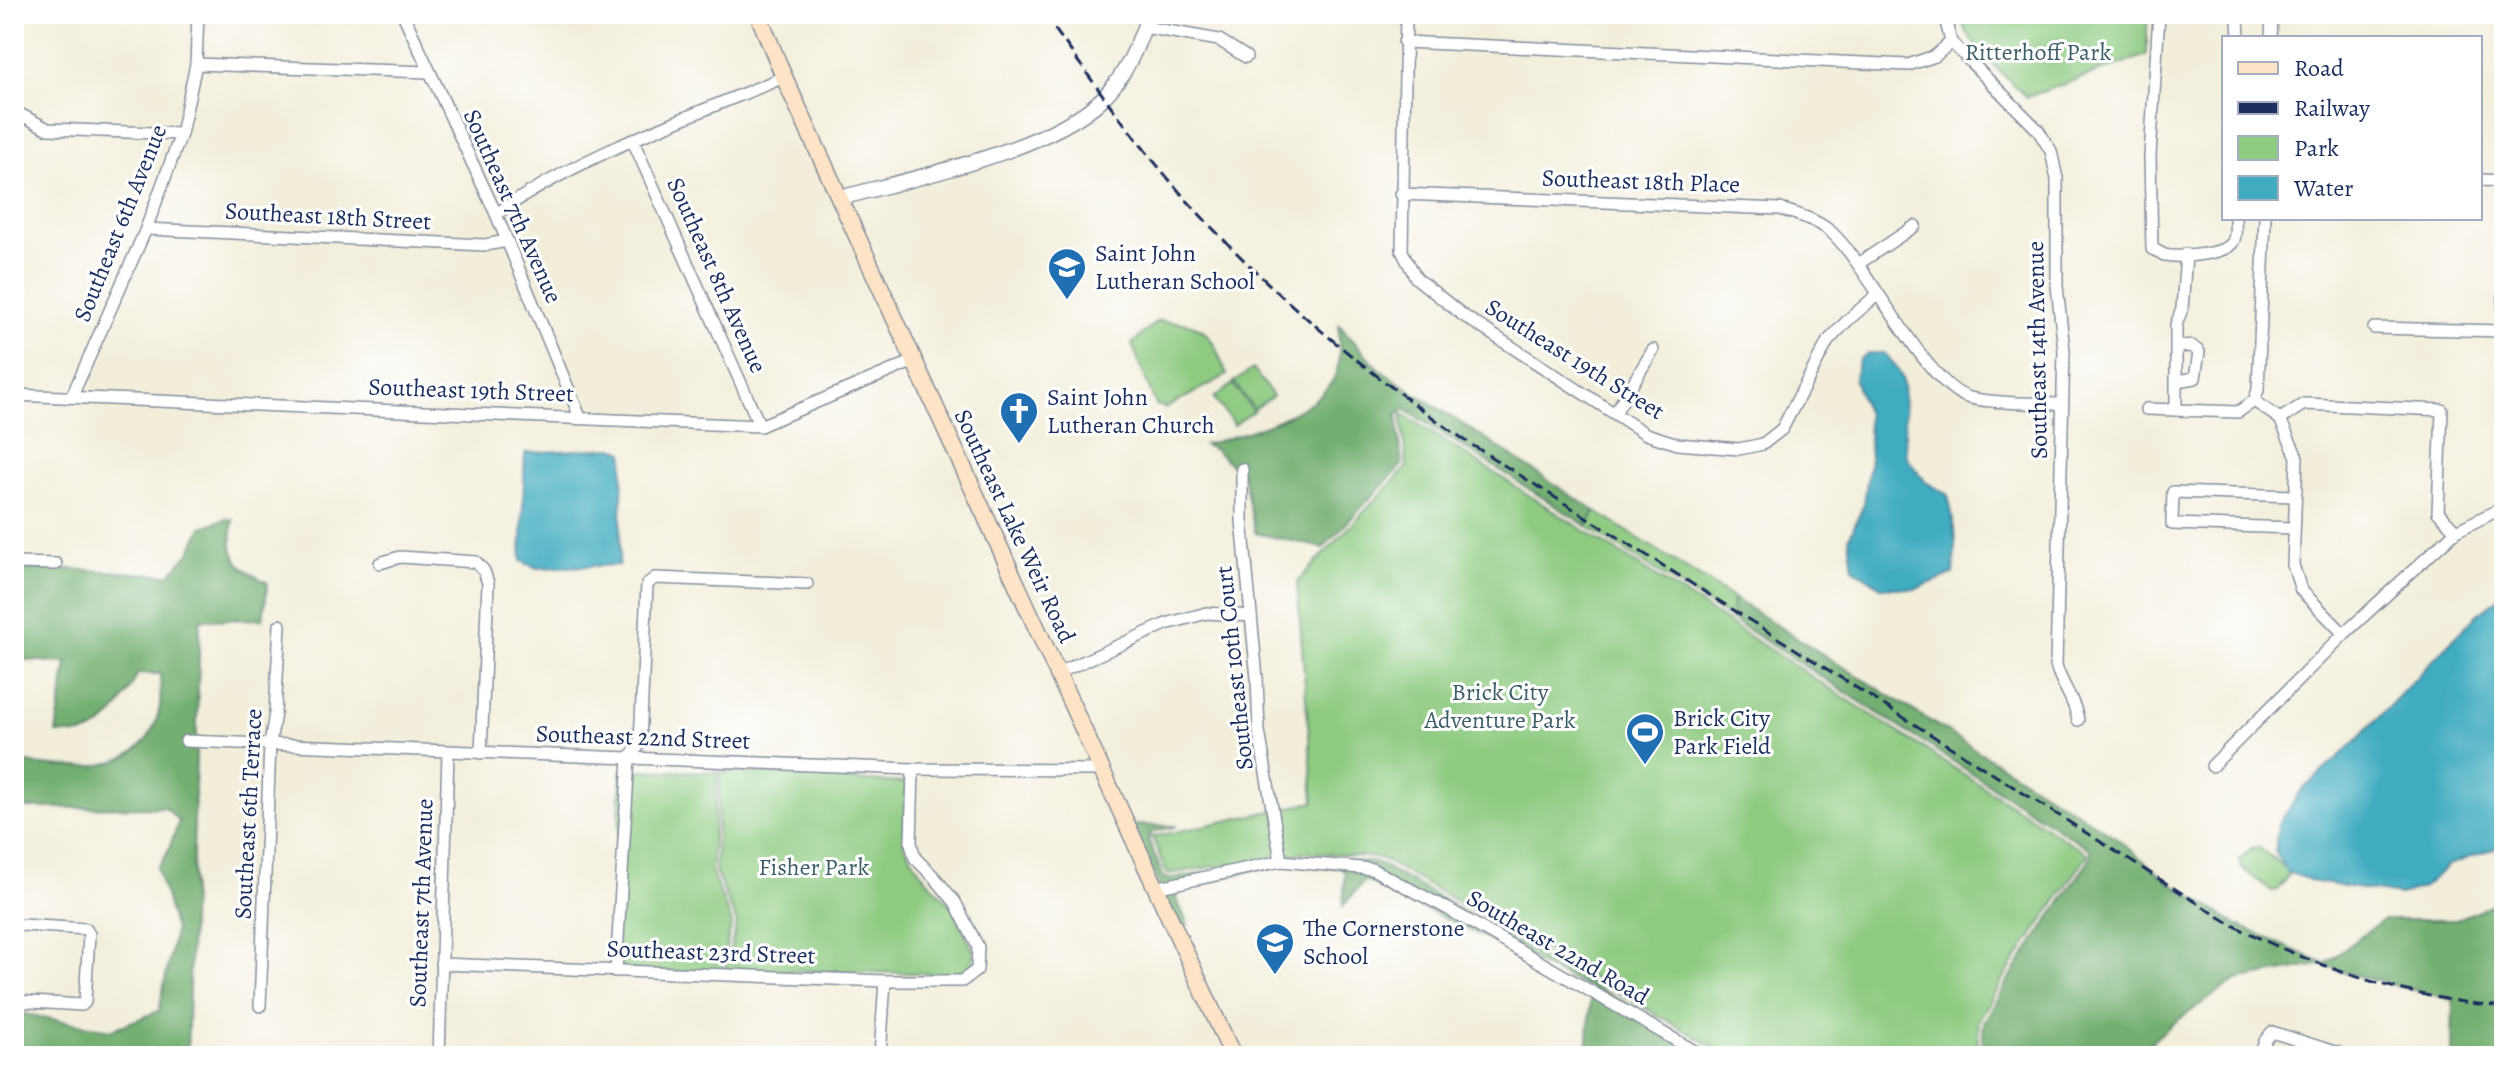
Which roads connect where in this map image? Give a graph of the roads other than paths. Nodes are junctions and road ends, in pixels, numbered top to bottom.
1 (198, 14) edge
2 (403, 14) edge
3 (758, 14) edge
4 (1406, 14) edge
5 (1944, 14) edge
6 (2159, 14) edge
7 (2236, 14) edge
8 (2272, 14) edge
9 (1146, 20) edge
10 (2239, 36) edge
11 (2271, 36) edge
12 (1404, 42) junction
13 (1951, 42) junction
14 (1246, 57) dead end
15 (196, 64) junction
16 (428, 72) junction
17 (784, 77) junction
18 (14, 111) edge
19 (181, 134) junction
20 (633, 141) junction
21 (2482, 180) edge
22 (2504, 181) edge
23 (1401, 194) junction
24 (840, 198) junction
25 (496, 214) junction
26 (2235, 220) edge
27 (2265, 220) edge
28 (1915, 226) dead end
29 (146, 229) junction
30 (507, 241) junction
31 (2186, 254) junction
32 (1858, 264) junction
33 (2504, 290) edge
34 (1877, 295) junction
35 (2374, 328) dead end
36 (2178, 347) junction
37 (1653, 350) dead end
38 (914, 361) junction
39 (2177, 381) junction
40 (14, 395) edge
41 (72, 396) junction
42 (2254, 401) junction
43 (2062, 404) junction
44 (2146, 409) dead end
45 (2176, 410) junction
46 (1615, 413) junction
47 (580, 417) junction
48 (2280, 419) junction
49 (760, 426) junction
50 (1242, 469) dead end
51 (2295, 496) junction
52 (2504, 507) edge
53 (2294, 528) junction
54 (2456, 531) junction
55 (14, 563) edge
56 (380, 563) dead end
57 (56, 564) dead end
58 (807, 584) dead end
59 (1251, 616) junction
60 (280, 625) dead end
61 (2344, 634) junction
62 (1056, 674) junction
63 (2078, 720) dead end
64 (186, 741) dead end
65 (270, 744) junction
66 (448, 752) junction
67 (481, 753) junction
68 (629, 758) junction
69 (2212, 766) dead end
70 (913, 769) junction
71 (1099, 770) junction
72 (1281, 861) junction
73 (1155, 888) junction
74 (14, 928) edge
75 (441, 964) junction
76 (616, 971) junction
77 (885, 981) junction
78 (14, 1001) edge
79 (260, 1006) dead end
80 (439, 1056) edge
81 (880, 1056) edge
82 (1233, 1056) edge
83 (1703, 1056) edge
84 (2260, 1056) edge
85 (2347, 1056) edge

1 - 15 street, Southeast 6th Avenue
2 - 16 street, Southeast 7th Avenue
3 - 17 main road, Southeast Lake Weir Road
4 - 12 street, Southeast 19th Street
5 - 13 street
6 - 31 street
7 - 10 street
8 - 11 street
9 - 14 street
9 - 24 street
12 - 13 street
12 - 23 street, Southeast 19th Street
13 - 43 street, Southeast 14th Avenue
15 - 16 street
15 - 19 street, Southeast 6th Avenue
16 - 25 street, Southeast 7th Avenue
17 - 20 street
17 - 24 main road, Southeast Lake Weir Road
18 - 19 street
19 - 29 street, Southeast 6th Avenue
20 - 25 street
20 - 49 street, Southeast 8th Avenue
21 - 22 street
23 - 32 street, Southeast 18th Place
23 - 46 street, Southeast 19th Street
24 - 38 main road, Southeast Lake Weir Road
25 - 30 street, Southeast 7th Avenue
26 - 31 street
27 - 42 street
28 - 32 street
29 - 30 street, Southeast 18th Street
29 - 41 street, Southeast 6th Avenue
30 - 47 street, Southeast 7th Avenue
31 - 36 street
32 - 34 street, Southeast 18th Place
33 - 35 street
34 - 43 street, Southeast 18th Place
34 - 46 street, Southeast 19th Street
36 - 39 street
36 - 39 street
37 - 46 street
38 - 49 street, Southeast 19th Street
38 - 62 main road, Southeast Lake Weir Road
39 - 45 street
40 - 41 street, Southeast 19th Street
41 - 47 street, Southeast 19th Street
42 - 45 street
42 - 48 street
43 - 63 street, Southeast 14th Avenue
44 - 45 street
47 - 49 street, Southeast 19th Street
48 - 51 street
48 - 54 street
50 - 59 street, Southeast 10th Court
51 - 53 street
51 - 53 street
52 - 54 street
53 - 61 street
54 - 61 street
55 - 57 street
56 - 67 street
58 - 68 street
59 - 62 street
59 - 72 street, Southeast 10th Court
60 - 65 street, Southeast 6th Terrace
61 - 69 street
62 - 71 main road, Southeast Lake Weir Road
64 - 65 street, Southeast 22nd Street
65 - 66 street, Southeast 22nd Street
65 - 79 street, Southeast 6th Terrace
66 - 67 street, Southeast 22nd Street
66 - 75 street, Southeast 7th Avenue
67 - 68 street, Southeast 22nd Street
68 - 70 street, Southeast 22nd Street
68 - 76 street
70 - 71 street, Southeast 22nd Street
70 - 77 street, Southeast 23rd Street
71 - 73 main road, Southeast Lake Weir Road
72 - 73 street, Southeast 22nd Road
72 - 83 street, Southeast 22nd Road
73 - 82 main road, Southeast Lake Weir Road
74 - 78 street
75 - 76 street, Southeast 23rd Street
75 - 80 street, Southeast 7th Avenue
76 - 77 street, Southeast 23rd Street
77 - 81 street
84 - 85 street

